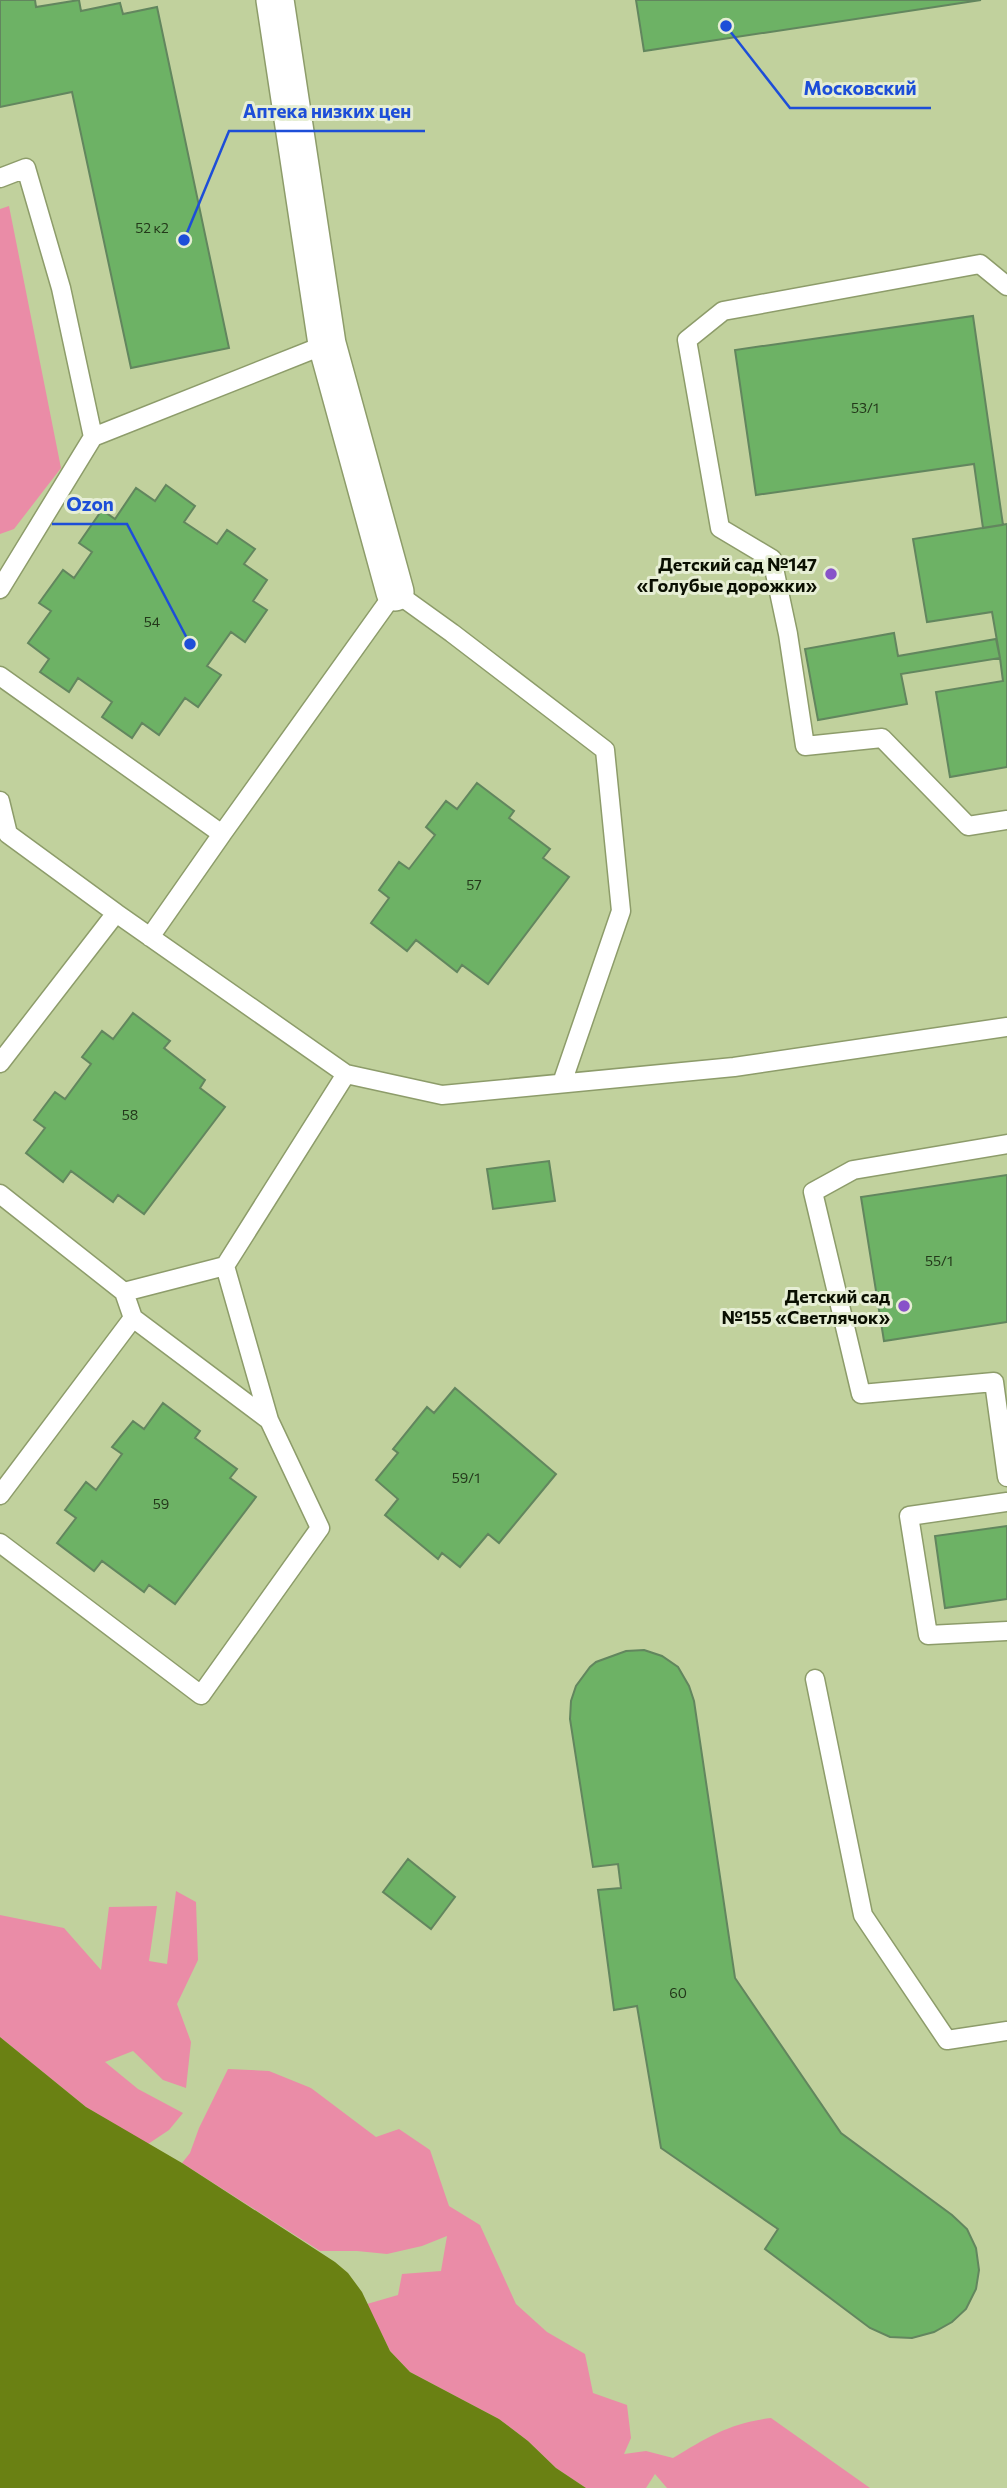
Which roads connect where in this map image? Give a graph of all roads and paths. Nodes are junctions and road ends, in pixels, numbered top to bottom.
1 (275, 0) edge
2 (0, 178) edge
3 (1007, 286) edge
4 (327, 344) junction
5 (93, 436) junction
6 (0, 589) edge
7 (396, 592) junction
8 (0, 676) edge
9 (0, 801) edge
10 (1007, 820) edge
11 (222, 834) junction
12 (116, 913) junction
13 (150, 937) junction
14 (1007, 1027) edge
15 (0, 1063) edge
16 (346, 1074) junction
17 (562, 1083) junction
18 (1007, 1144) edge
19 (0, 1194) edge
20 (225, 1266) junction
21 (124, 1292) junction
22 (132, 1318) junction
23 (269, 1420) junction
24 (1007, 1477) edge
25 (0, 1495) edge
26 (1007, 1502) edge
27 (0, 1544) edge
28 (1007, 1631) edge
29 (815, 1679) dead end
30 (1007, 2031) edge

1 - 4 street
2 - 5 lane
3 - 10 lane
4 - 5 lane
4 - 7 street
5 - 6 lane
7 - 11 lane
7 - 17 lane
8 - 11 lane
9 - 12 lane
11 - 13 lane
12 - 13 lane
12 - 15 lane
13 - 16 lane
14 - 17 lane
16 - 17 lane
16 - 20 lane
18 - 24 lane
19 - 21 lane
20 - 21 lane
20 - 23 lane
21 - 22 lane
22 - 23 lane
22 - 25 lane
23 - 27 lane
26 - 28 lane
29 - 30 lane

